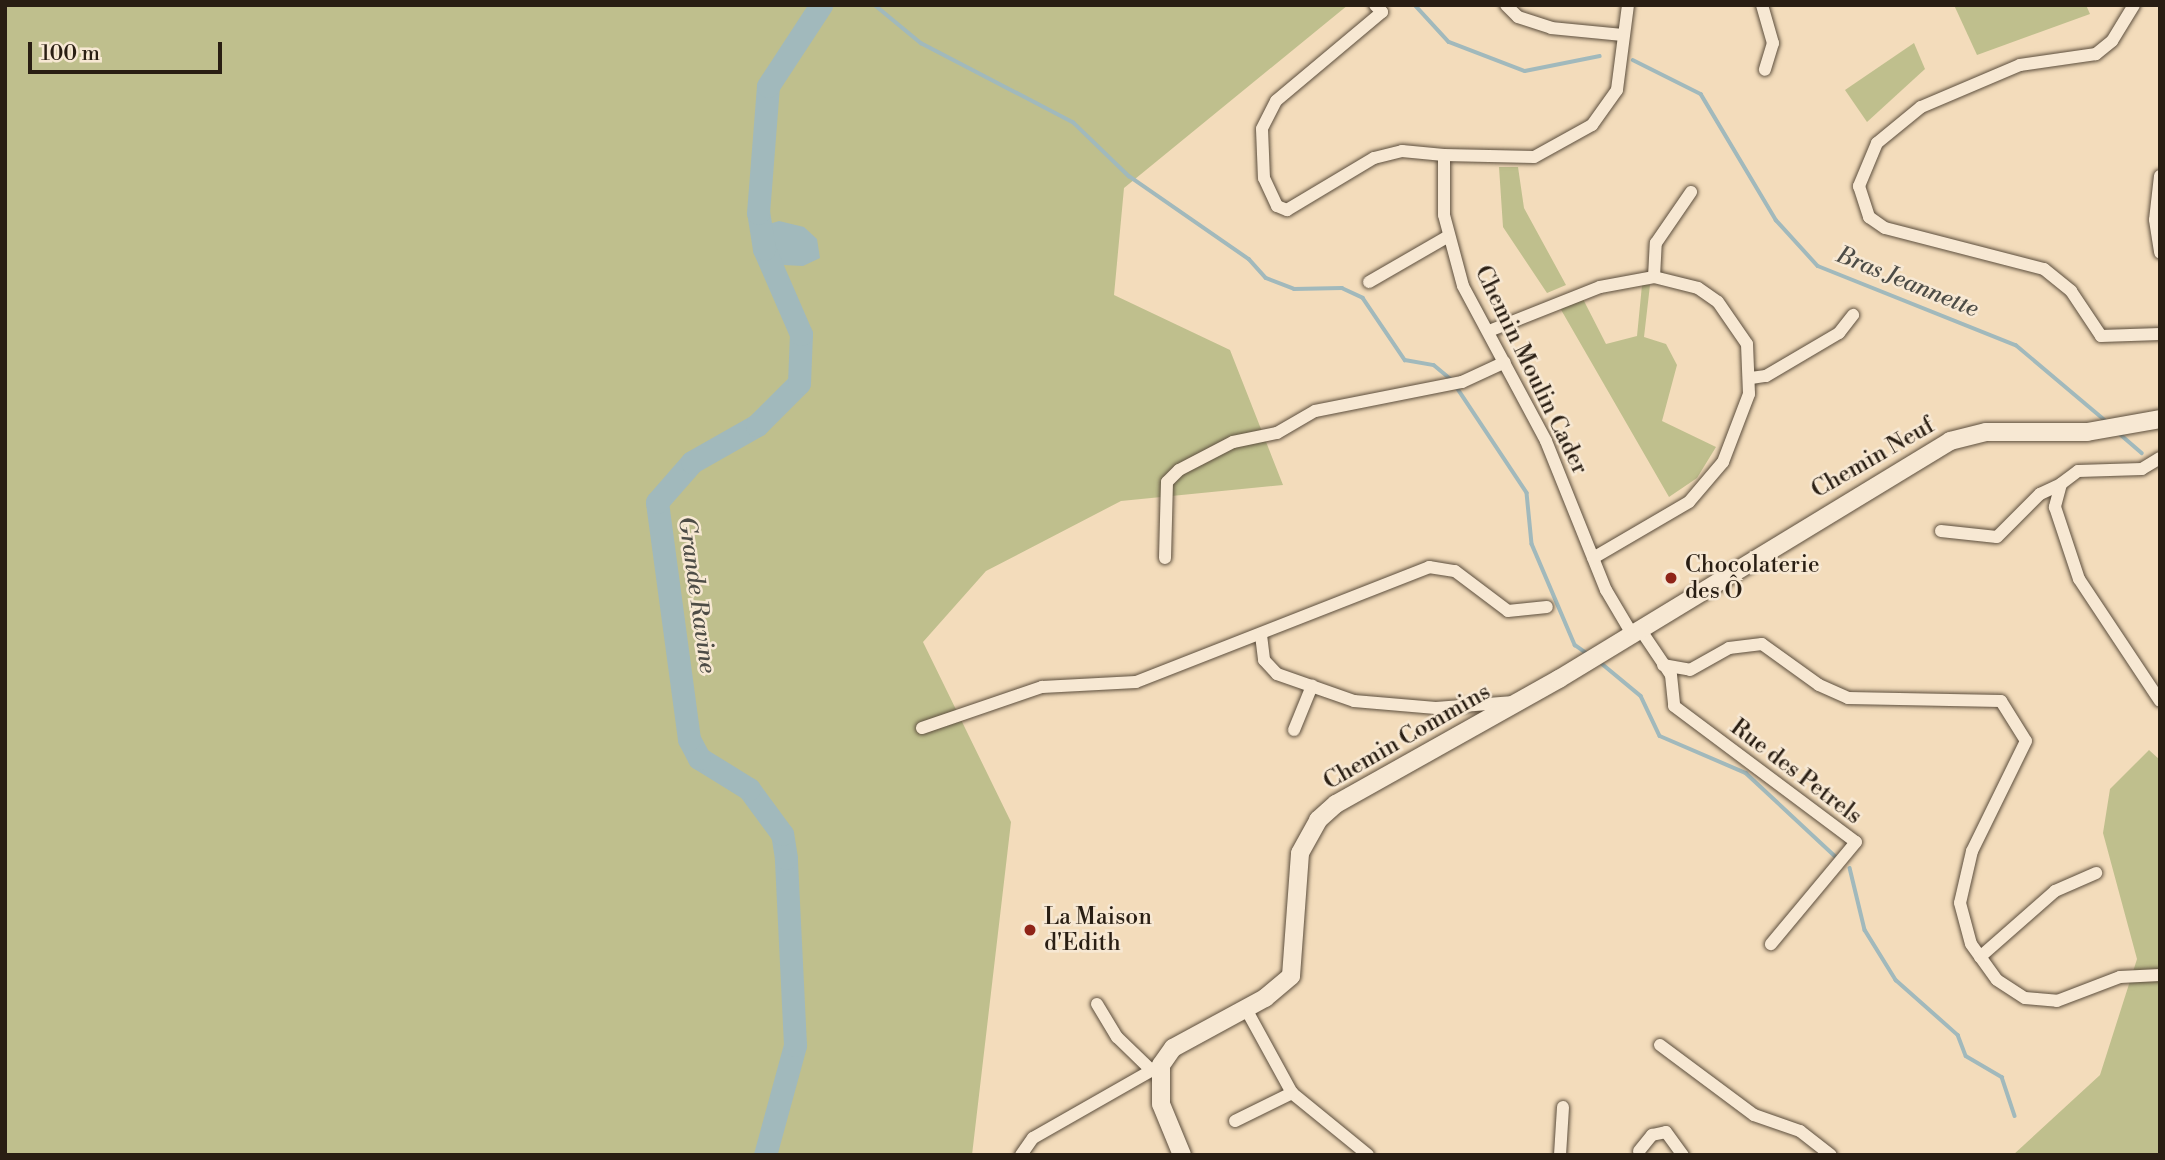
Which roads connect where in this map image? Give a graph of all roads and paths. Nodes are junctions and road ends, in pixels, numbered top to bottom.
1 (1375, 5) edge
2 (1506, 5) edge
3 (1628, 5) edge
4 (1762, 5) edge
5 (2134, 5) edge
6 (1623, 35) junction
7 (1765, 70) dead end
8 (1444, 155) junction
9 (2160, 176) edge
10 (1691, 192) dead end
11 (1447, 237) junction
12 (2160, 253) edge
13 (1654, 277) junction
14 (1369, 282) dead end
15 (1853, 315) dead end
16 (1489, 331) junction
17 (2160, 334) edge
18 (1505, 362) junction
19 (1751, 378) junction
20 (2160, 419) edge
21 (2160, 458) edge
22 (2061, 484) junction
23 (1941, 531) dead end
24 (1165, 558) dead end
25 (1593, 558) junction
26 (1546, 607) dead end
27 (1636, 631) junction
28 (1261, 635) junction
29 (1583, 665) joint
30 (1664, 665) junction
31 (1312, 686) junction
32 (2160, 701) edge
33 (1516, 702) junction
34 (922, 728) dead end
35 (1294, 730) dead end
36 (2096, 873) dead end
37 (1770, 944) dead end
38 (1980, 957) junction
39 (2160, 975) edge
40 (1097, 1004) dead end
41 (1246, 1009) junction
42 (1660, 1045) dead end
43 (1155, 1066) junction
44 (1292, 1093) junction
45 (1563, 1107) dead end
46 (1235, 1121) dead end
47 (1639, 1151) dead end
48 (1021, 1155) edge
49 (1182, 1155) edge
50 (1368, 1155) edge
51 (1560, 1155) edge
52 (1683, 1155) edge
53 (1831, 1155) edge

1 - 8 street
2 - 6 street
3 - 6 street
4 - 7 street
5 - 17 street
6 - 8 street
8 - 11 street, Chemin Moulin Cader
9 - 12 street
10 - 13 street
11 - 14 street
11 - 16 street, Chemin Moulin Cader
13 - 16 street
13 - 19 street
15 - 19 street
16 - 18 street, Chemin Moulin Cader
18 - 24 street
18 - 25 street, Chemin Moulin Cader
19 - 25 street
20 - 27 street, Chemin Neuf
21 - 22 street
22 - 23 street
22 - 32 street
25 - 27 street, Chemin Moulin Cader
26 - 28 street
27 - 29 street, Chemin Neuf
27 - 30 street, Rue des Petrels
28 - 31 street
28 - 34 street
29 - 33 street, Chemin Commins
30 - 37 street, Rue des Petrels
30 - 38 street
31 - 33 street
31 - 35 street
33 - 41 street, Chemin Commins
36 - 38 street
38 - 39 street
40 - 43 street
41 - 43 street, Chemin Commins
41 - 44 street
42 - 53 street
43 - 48 street, Chemin Commins
43 - 49 street
44 - 46 street
44 - 50 street
45 - 51 street
47 - 52 street

